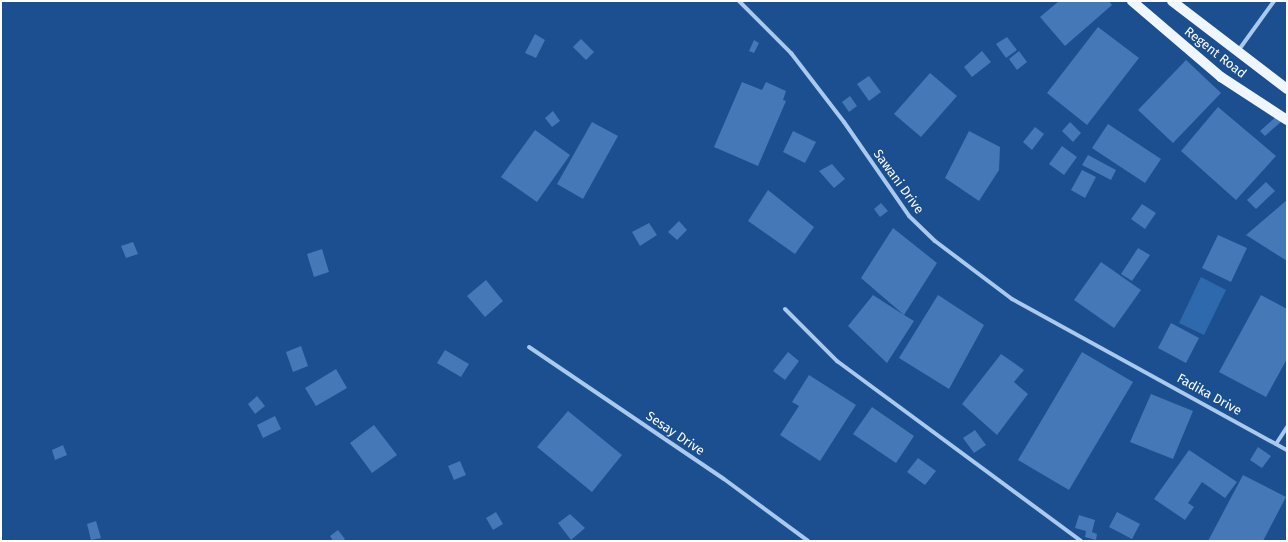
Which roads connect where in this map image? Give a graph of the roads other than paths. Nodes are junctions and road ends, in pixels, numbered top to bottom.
1 (738, 1) edge
2 (1132, 1) edge
3 (1172, 1) edge
4 (1274, 1) edge
5 (1236, 54) junction
6 (1287, 90) edge
7 (1287, 120) edge
8 (785, 310) dead end
9 (529, 347) dead end
10 (1121, 356) joint
11 (1287, 427) edge
12 (1276, 444) junction
13 (1287, 450) edge
14 (808, 541) edge
15 (1081, 541) edge

1 - 10 street, Sawani Drive
2 - 7 main road, Regent Road
3 - 5 main road, Regent Road
4 - 5 street
5 - 6 main road, Regent Road
8 - 15 street
9 - 14 street, Sesay Drive
10 - 12 street, Fadika Drive
11 - 12 street
12 - 13 street, Fadika Drive

